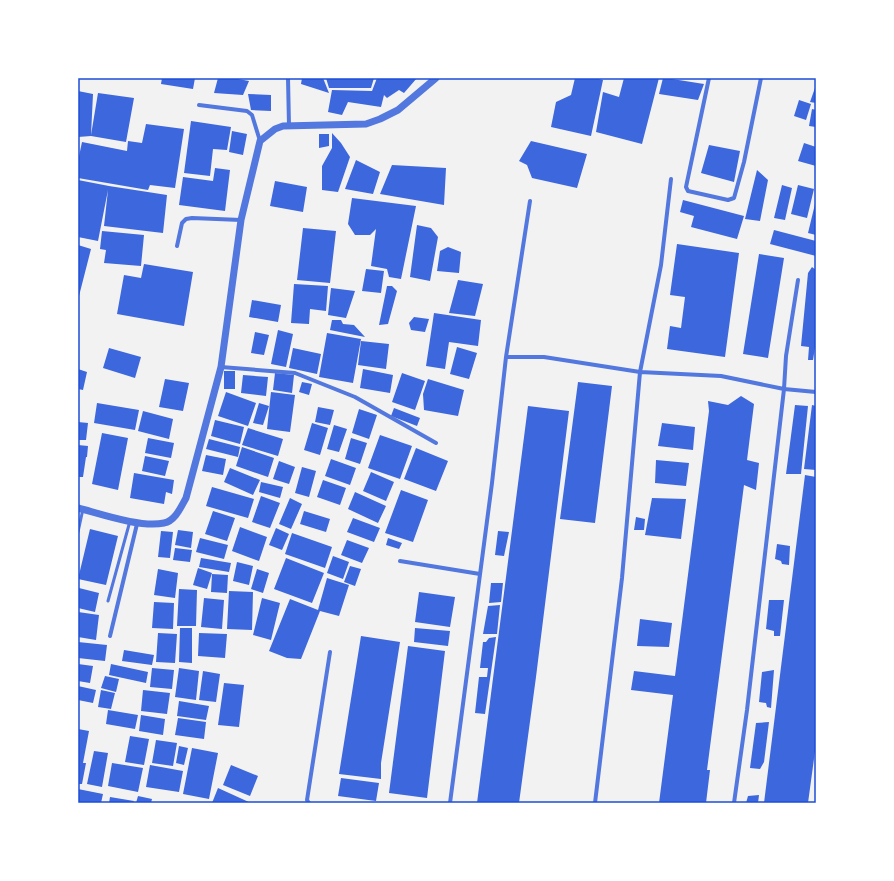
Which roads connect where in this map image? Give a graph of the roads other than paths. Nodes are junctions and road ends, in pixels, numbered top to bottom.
1 (288, 78) edge
2 (436, 78) edge
3 (709, 78) edge
4 (761, 78) edge
5 (199, 105) dead end
6 (289, 126) junction
7 (260, 141) junction
8 (671, 179) dead end
9 (530, 201) dead end
10 (241, 220) junction
11 (177, 246) dead end
12 (798, 280) dead end
13 (506, 357) junction
14 (221, 367) junction
15 (640, 372) junction
16 (784, 389) junction
17 (816, 392) edge
18 (436, 443) dead end
19 (80, 509) edge
20 (133, 523) junction
21 (78, 532) edge
22 (400, 561) dead end
23 (480, 574) junction
24 (108, 601) dead end
25 (110, 636) dead end
26 (330, 652) dead end
27 (309, 803) edge
28 (450, 803) edge
29 (595, 803) edge
30 (734, 803) edge

1 - 6 street
2 - 6 street
3 - 4 street
5 - 7 street
6 - 7 street
7 - 10 street
8 - 15 street
9 - 13 street
10 - 11 street
10 - 14 street
12 - 16 street
13 - 15 street
13 - 23 street
14 - 18 street
14 - 20 street
15 - 16 street
15 - 29 street
16 - 17 street
16 - 30 street
19 - 20 street
19 - 21 lane
20 - 24 lane
20 - 25 street
22 - 23 street
23 - 28 street
26 - 27 street

